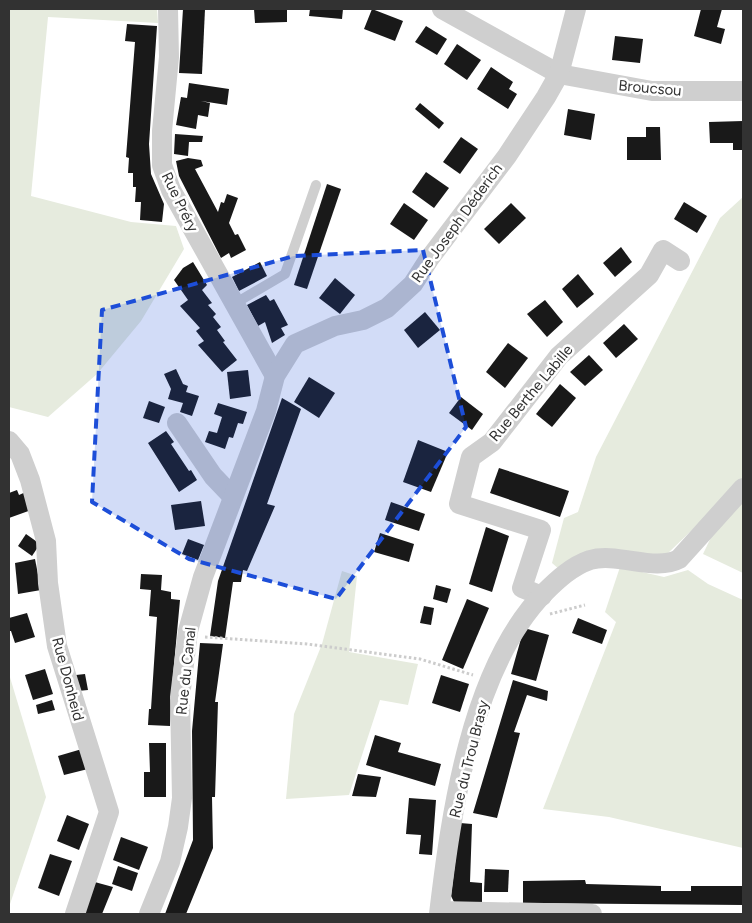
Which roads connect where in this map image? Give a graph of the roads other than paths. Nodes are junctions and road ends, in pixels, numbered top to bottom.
1 (168, 9) edge
2 (442, 9) edge
3 (576, 9) edge
4 (559, 74) junction
5 (743, 91) edge
6 (316, 186) dead end
7 (680, 261) dead end
8 (234, 304) junction
9 (275, 376) junction
10 (177, 423) dead end
11 (9, 441) edge
12 (743, 488) edge
13 (233, 497) junction
14 (537, 601) junction
15 (439, 912) edge
16 (75, 914) edge
17 (149, 914) edge
18 (592, 914) edge

1 - 8 street, Rue Préry
2 - 4 street, Broucsou
3 - 4 street, Rue Joseph Déderich
4 - 5 street, Broucsou
4 - 9 street, Rue Joseph Déderich
6 - 8 lane
7 - 14 street, Rue Berthe Labille
8 - 9 street, Rue Préry
9 - 13 street, Rue du Canal
10 - 13 street
11 - 16 street, Rue Donheid
12 - 14 street, Rue du Trou Brasy
13 - 17 street, Rue du Canal
14 - 15 street, Rue du Trou Brasy
15 - 18 street

